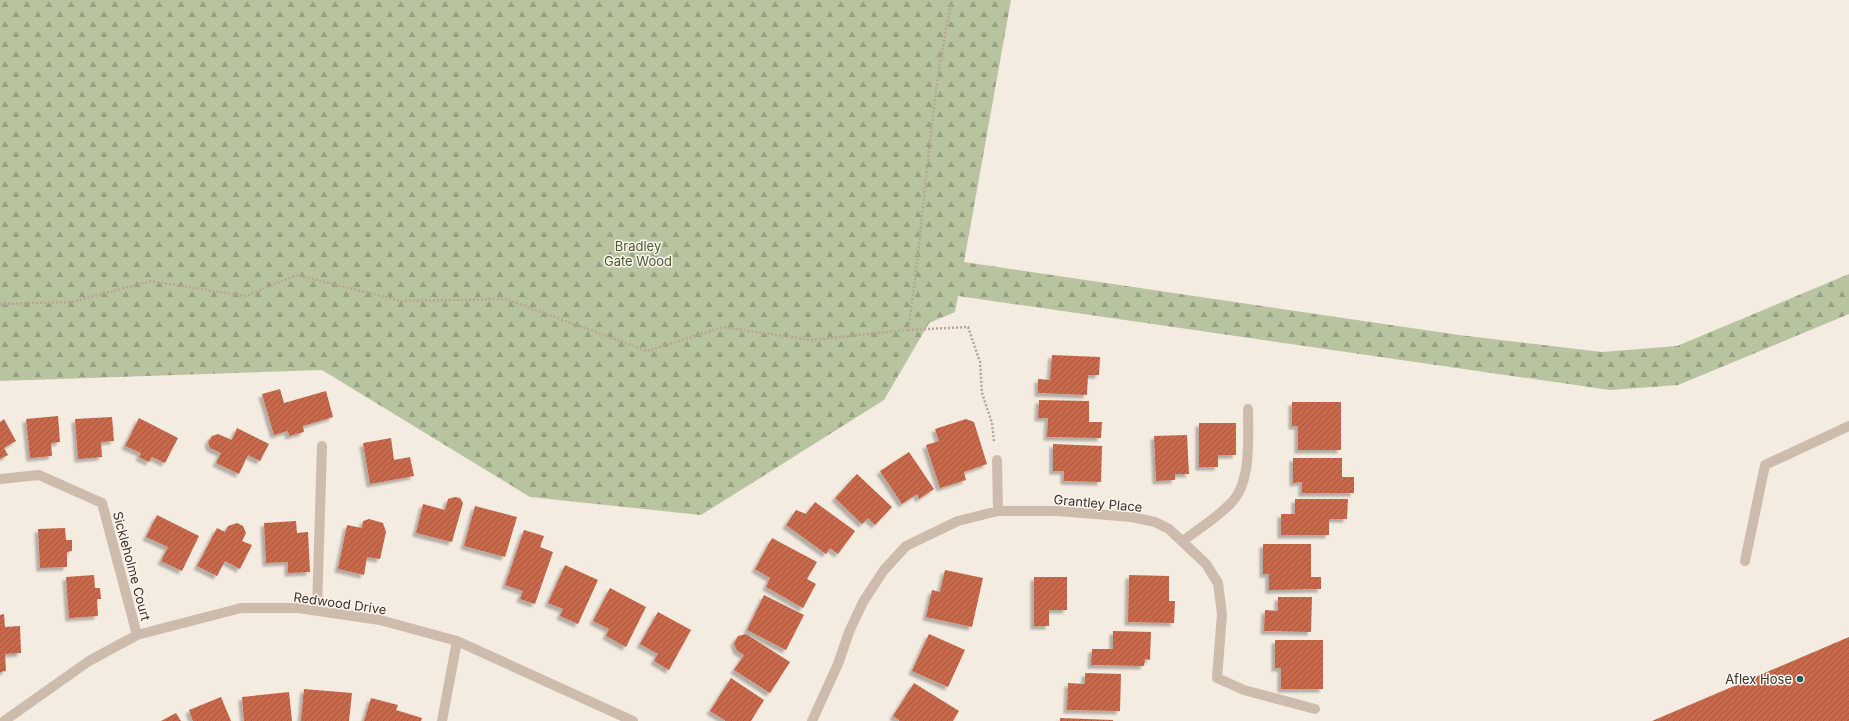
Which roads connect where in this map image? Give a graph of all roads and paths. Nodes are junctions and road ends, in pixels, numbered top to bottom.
1 (952, 0) edge
2 (0, 304) edge
3 (908, 330) junction
4 (1248, 409) dead end
5 (1849, 426) edge
6 (322, 446) dead end
7 (996, 460) joint
8 (0, 479) edge
9 (998, 511) junction
10 (1183, 541) junction
11 (1745, 561) dead end
12 (316, 610) junction
13 (137, 635) junction
14 (457, 641) junction
15 (1315, 709) dead end
16 (4, 721) edge
17 (442, 721) edge
18 (633, 721) edge
19 (812, 721) edge

1 - 3 path
2 - 3 path
3 - 7 path
4 - 10 street
5 - 11 street
6 - 12 street
7 - 9 street
8 - 13 street, Sickleholme Court
9 - 10 street, Grantley Place
9 - 19 street, Grantley Place
10 - 15 street, Grantley Place
12 - 13 street, Redwood Drive
12 - 14 street, Redwood Drive
13 - 16 street, Redwood Drive
14 - 17 street
14 - 18 street, Redwood Drive

